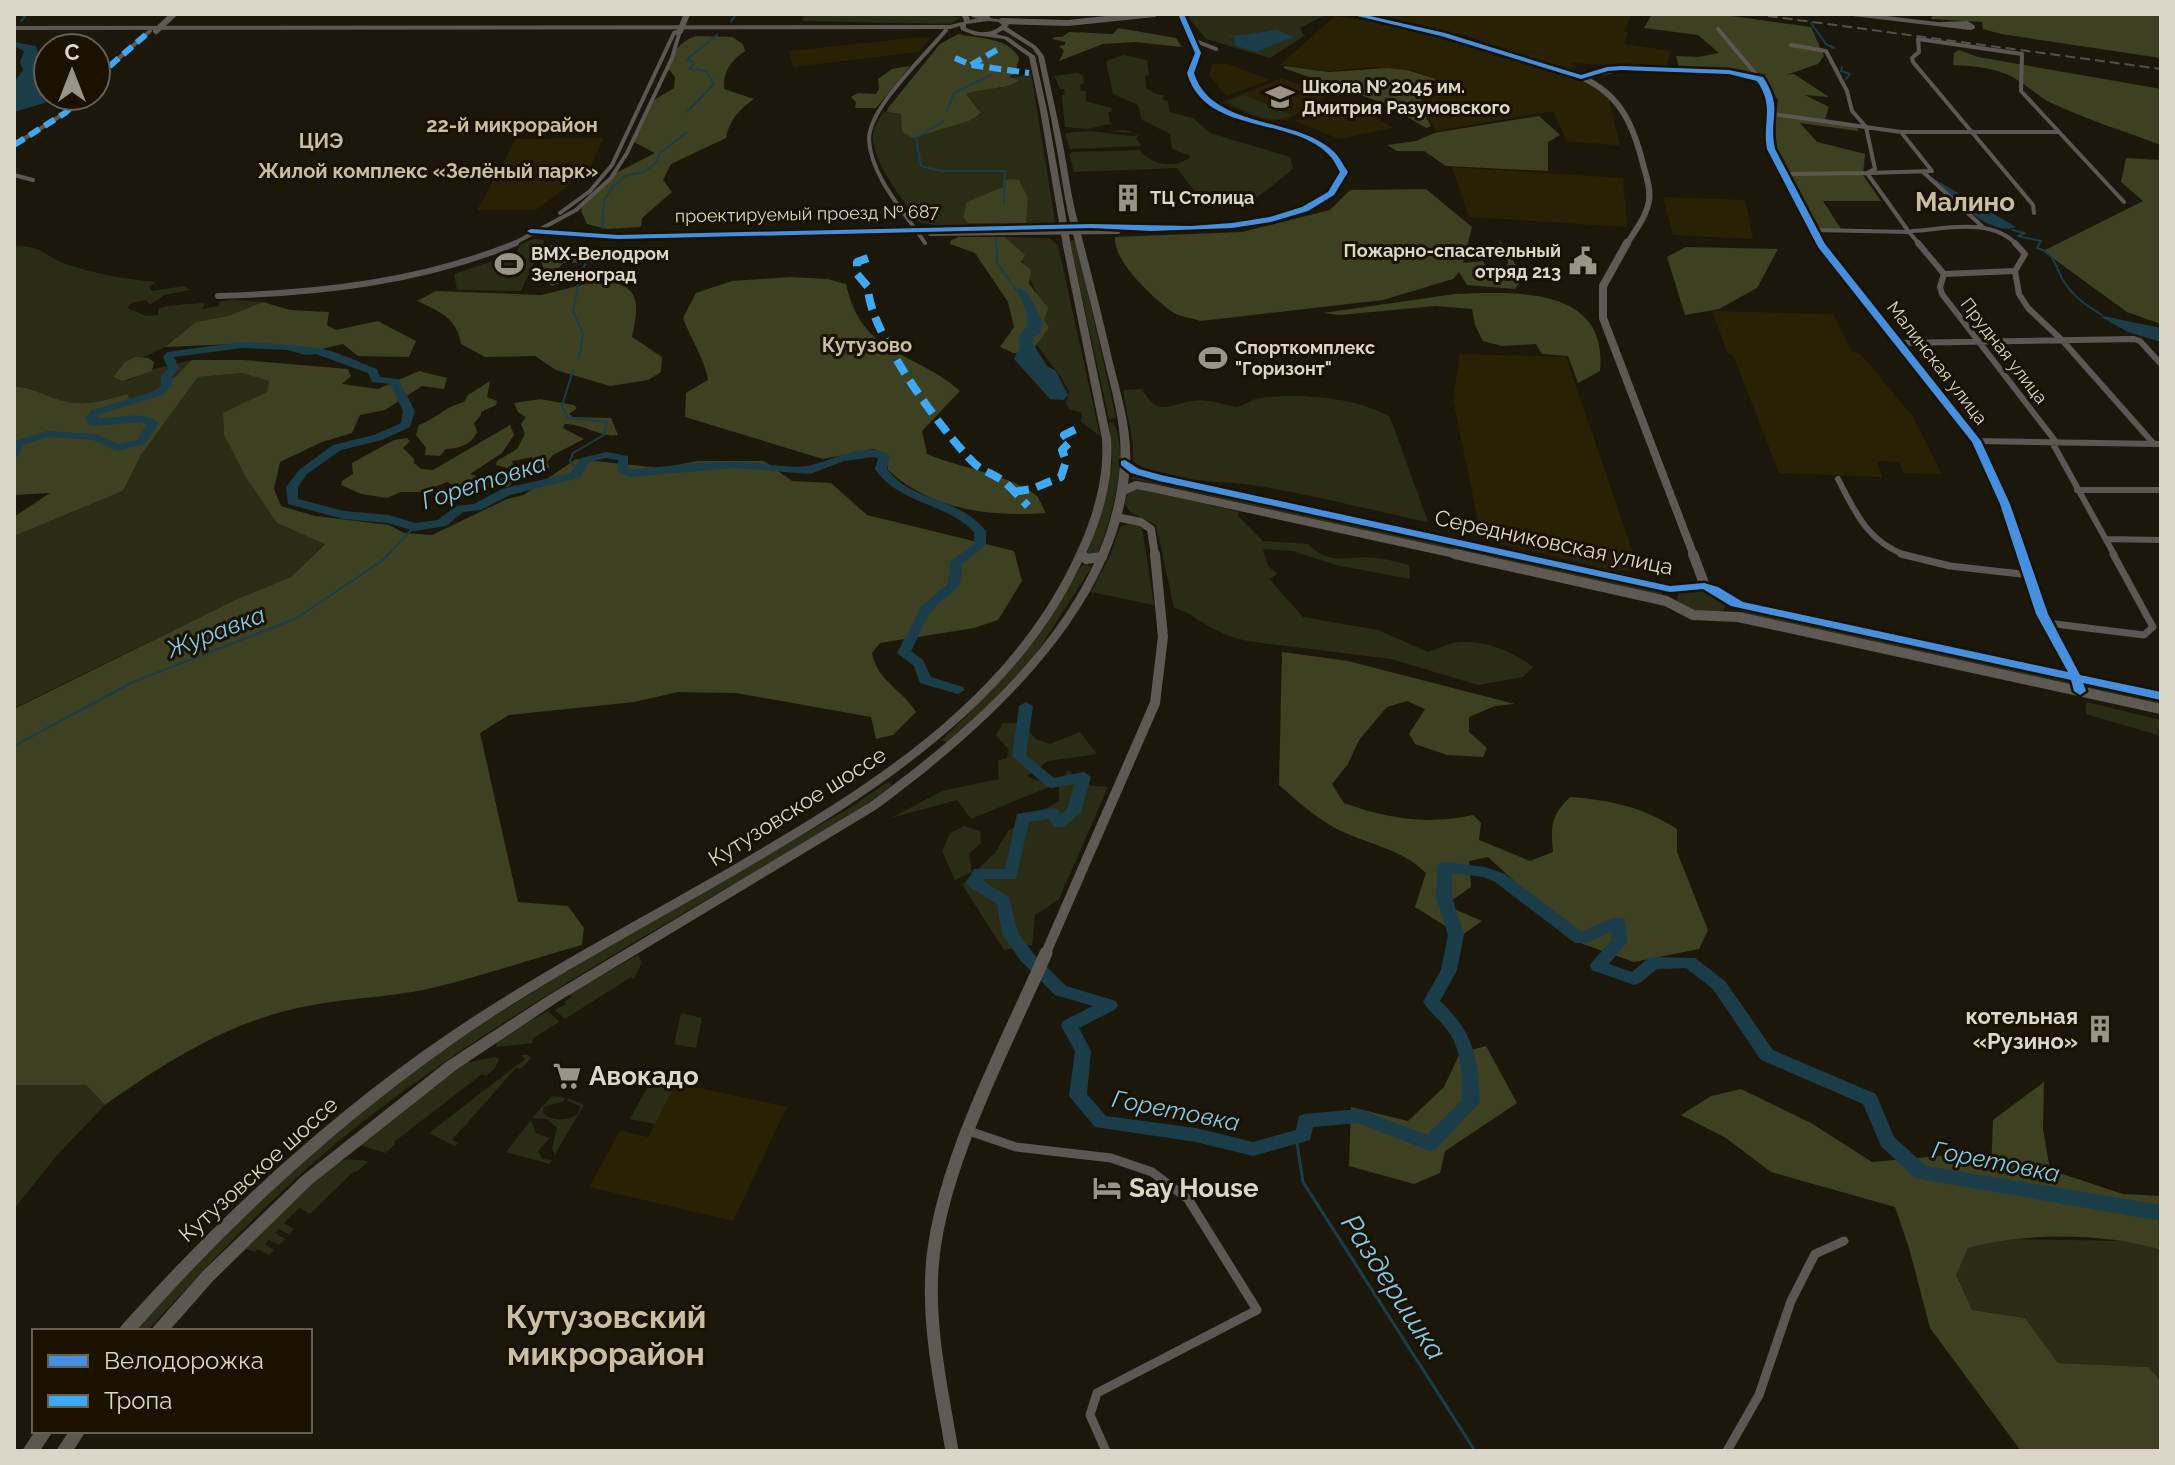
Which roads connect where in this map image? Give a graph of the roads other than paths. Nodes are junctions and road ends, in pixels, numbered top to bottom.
1 (174, 14) edge
2 (687, 14) edge
3 (1154, 14) edge
4 (1181, 14) edge
5 (1352, 14) edge
6 (1853, 14) edge
7 (967, 18) edge
8 (1004, 26) junction
9 (1970, 28) dead end
10 (680, 29) junction
11 (739, 29) junction
12 (1718, 29) dead end
13 (14, 30) edge
14 (155, 30) junction
15 (946, 30) junction
16 (971, 33) junction
17 (988, 34) junction
18 (1191, 38) junction
19 (1791, 45) dead end
20 (1198, 53) junction
21 (112, 65) edge
22 (1581, 77) junction
23 (1760, 79) junction
24 (66, 112) edge
25 (1772, 114) junction
26 (1866, 127) junction
27 (1901, 132) junction
28 (1970, 132) junction
29 (2059, 132) junction
30 (14, 145) edge
31 (1923, 172) junction
32 (1867, 173) junction
33 (1784, 174) junction
34 (14, 175) edge
35 (33, 180) dead end
36 (2124, 202) dead end
37 (2034, 213) dead end
38 (1984, 228) junction
39 (1814, 230) junction
40 (540, 231) junction
41 (1077, 231) junction
42 (531, 232) junction
43 (917, 232) junction
44 (1064, 232) junction
45 (1910, 232) junction
46 (925, 243) dead end
47 (2015, 271) junction
48 (1944, 274) junction
49 (1975, 340) junction
50 (2062, 340) junction
51 (1899, 343) junction
52 (2161, 364) edge
53 (1105, 422) junction
54 (1122, 422) junction
55 (1976, 441) junction
56 (2054, 442) junction
57 (2158, 444) edge
58 (1125, 463) junction
59 (1838, 479) dead end
60 (2077, 490) junction
61 (2161, 490) edge
62 (1123, 491) junction
63 (1116, 517) junction
64 (2106, 539) junction
65 (2161, 540) edge
66 (1082, 554) junction
67 (1102, 557) junction
68 (2030, 575) junction
69 (1705, 586) junction
70 (1677, 590) junction
71 (1728, 601) junction
72 (1675, 604) junction
73 (1724, 614) junction
74 (2046, 623) junction
75 (2077, 678) junction
76 (2080, 691) junction
77 (2161, 696) edge
78 (2161, 709) edge
79 (969, 1131) junction
80 (1844, 1241) dead end
81 (128, 1329) edge
82 (161, 1329) edge
83 (44, 1433) edge
84 (77, 1433) edge
85 (30, 1451) edge
86 (64, 1451) edge
87 (952, 1451) edge
88 (1106, 1451) edge
89 (1727, 1451) edge

1 - 14 street
2 - 10 street
3 - 8 street
4 - 18 street
5 - 22 street
6 - 9 street
7 - 8 main road
7 - 11 main road
7 - 16 main road
8 - 17 main road
8 - 41 main road, Кутузовское шоссе
10 - 11 main road
10 - 14 main road
10 - 40 street, проектируемый проезд № 687
10 - 42 street, проектируемый проезд № 687
11 - 15 main road
12 - 23 street
13 - 14 main road
14 - 21 street
15 - 16 main road
15 - 43 street
16 - 17 main road
17 - 44 main road, Кутузовское шоссе
18 - 20 street
18 - 20 street
19 - 26 street
20 - 41 street, проектируемый проезд № 687
22 - 23 street
22 - 69 street
23 - 25 street, Малинская улица
24 - 30 street
25 - 26 street
25 - 33 street, Малинская улица
26 - 27 street
26 - 32 street
27 - 28 street
27 - 31 street
28 - 29 street
28 - 29 street
28 - 37 street
29 - 36 street
31 - 32 street
31 - 38 street
32 - 33 street
32 - 45 street
33 - 39 street, Малинская улица
34 - 35 street
38 - 45 street
38 - 47 street
39 - 45 street
39 - 51 street, Малинская улица
40 - 42 street, проектируемый проезд № 687
40 - 43 street, проектируемый проезд № 687
41 - 44 street, проектируемый проезд № 687
41 - 54 main road, Кутузовское шоссе
42 - 42 street, проектируемый проезд № 687
42 - 43 street, проектируемый проезд № 687
43 - 44 street, проектируемый проезд № 687
43 - 46 street
44 - 53 main road, Кутузовское шоссе
45 - 48 street
47 - 48 street
47 - 50 street
48 - 49 street, Прудная улица
49 - 50 street
49 - 51 street
49 - 56 street, Прудная улица
50 - 52 street
50 - 57 street
51 - 55 street, Малинская улица
53 - 54 main road
53 - 66 main road, Кутузовское шоссе
54 - 58 main road, Кутузовское шоссе
55 - 56 street
55 - 68 street, Малинская улица
56 - 57 street
56 - 60 street, Прудная улица
58 - 62 main road, Кутузовское шоссе
58 - 70 street, Середниковская улица
59 - 68 street
60 - 61 street
60 - 64 street, Прудная улица
62 - 63 main road, Кутузовское шоссе
62 - 72 street, Середниковская улица
63 - 67 main road, Кутузовское шоссе
63 - 79 street
64 - 65 street
64 - 74 street, Прудная улица
66 - 67 street
66 - 81 main road, Кутузовское шоссе
67 - 82 main road, Кутузовское шоссе
68 - 74 street, Малинская улица
69 - 70 street, Середниковская улица
69 - 71 street
70 - 72 street
71 - 73 street
71 - 75 street
72 - 73 street, Середниковская улица
73 - 76 street, Середниковская улица
74 - 75 street, Малинская улица
75 - 76 street, Малинская улица
75 - 77 street
76 - 78 street, Середниковская улица
79 - 87 street
79 - 88 street
80 - 89 street
83 - 85 main road
84 - 86 main road

